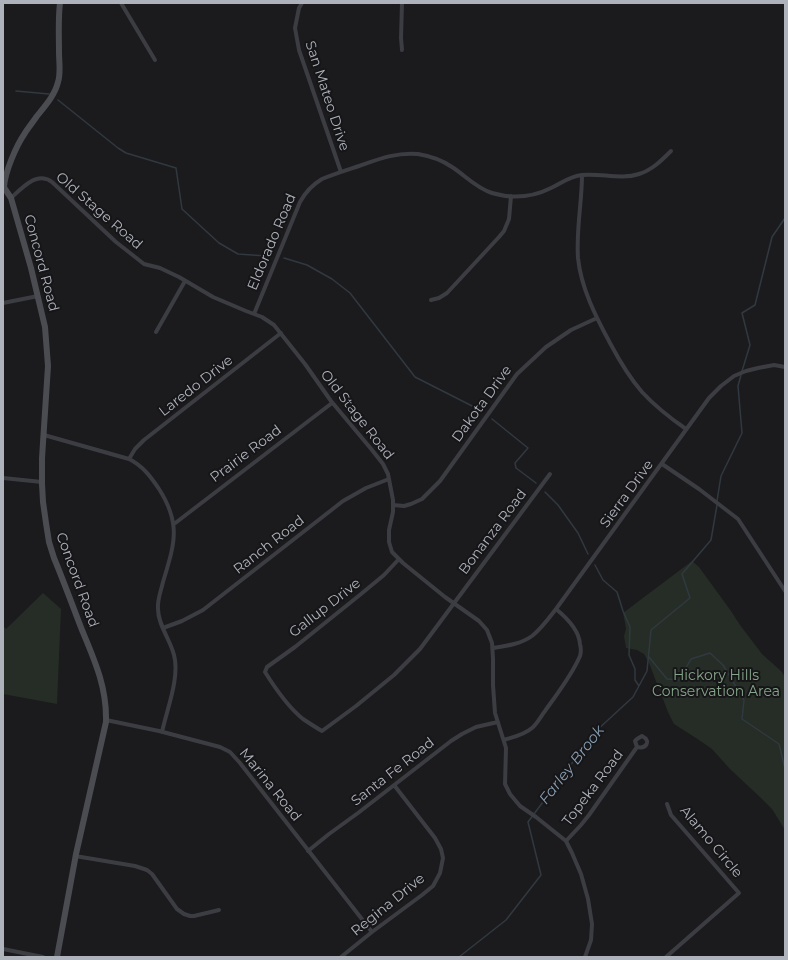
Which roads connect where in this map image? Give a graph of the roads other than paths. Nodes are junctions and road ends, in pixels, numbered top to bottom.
1 (60, 3) edge
2 (120, 3) edge
3 (302, 3) edge
4 (402, 3) edge
5 (402, 50) dead end
6 (155, 60) dead end
7 (671, 151) dead end
8 (341, 172) junction
9 (582, 175) junction
10 (4, 187) edge
11 (510, 196) junction
12 (11, 198) junction
13 (185, 281) junction
14 (38, 296) junction
15 (431, 300) dead end
16 (3, 303) edge
17 (254, 314) junction
18 (597, 318) junction
19 (156, 332) dead end
20 (281, 333) junction
21 (785, 367) edge
22 (332, 403) junction
23 (686, 429) junction
24 (44, 435) junction
25 (129, 459) junction
26 (662, 464) junction
27 (550, 474) dead end
28 (3, 478) edge
29 (389, 479) junction
30 (42, 482) junction
31 (393, 505) junction
32 (174, 524) junction
33 (399, 559) junction
34 (785, 591) edge
35 (454, 603) junction
36 (556, 609) junction
37 (163, 628) junction
38 (493, 648) junction
39 (265, 672) joint
40 (106, 720) junction
41 (498, 722) junction
42 (162, 732) junction
43 (504, 740) junction
44 (637, 747) dead end
45 (394, 785) junction
46 (668, 804) dead end
47 (566, 841) junction
48 (308, 851) junction
49 (75, 856) junction
50 (219, 910) dead end
51 (372, 932) junction
52 (3, 948) edge
53 (44, 957) edge
54 (58, 957) edge
55 (342, 957) edge
56 (585, 957) edge
57 (666, 957) edge

1 - 10 main road
2 - 6 street
3 - 8 street, San Mateo Drive
4 - 5 street
7 - 9 street, Eldorado Road
8 - 11 street, Eldorado Road
8 - 17 street, Eldorado Road
9 - 11 street, Eldorado Road
9 - 18 street
10 - 12 main road, Concord Road
11 - 15 street
12 - 13 street, Old Stage Road
12 - 14 main road, Concord Road
13 - 17 street, Old Stage Road
13 - 19 street
14 - 16 street
14 - 24 main road, Concord Road
17 - 20 street, Old Stage Road
18 - 23 street
18 - 31 street, Dakota Drive
20 - 22 street, Old Stage Road
20 - 25 street, Laredo Drive
21 - 23 street, Sierra Drive
22 - 29 street, Old Stage Road
22 - 32 street, Prairie Road
23 - 26 street, Sierra Drive
24 - 25 street
24 - 30 main road, Concord Road
25 - 32 street
26 - 34 street
26 - 36 street, Sierra Drive
27 - 35 street, Bonanza Road
28 - 30 street
29 - 31 street, Old Stage Road
29 - 37 street, Ranch Road
30 - 40 main road, Concord Road
31 - 33 street, Old Stage Road
32 - 37 street
33 - 35 street, Old Stage Road
33 - 39 street, Gallup Drive
35 - 38 street, Old Stage Road
35 - 39 street, Bonanza Road
36 - 38 street, Sierra Drive
36 - 43 street
37 - 42 street
38 - 41 street, Old Stage Road
40 - 42 street, Marina Road
40 - 49 main road, Concord Road
41 - 43 street, Old Stage Road
41 - 45 street, Santa Fe Road
42 - 48 street, Marina Road
43 - 47 street, Old Stage Road
44 - 47 street, Topeka Road
45 - 48 street, Santa Fe Road
45 - 51 street, Regina Drive
46 - 57 street, Alamo Circle
47 - 56 street, Old Stage Road
48 - 51 street, Marina Road
49 - 50 street
49 - 54 main road, Concord Road
51 - 55 street, Regina Drive
52 - 53 street

